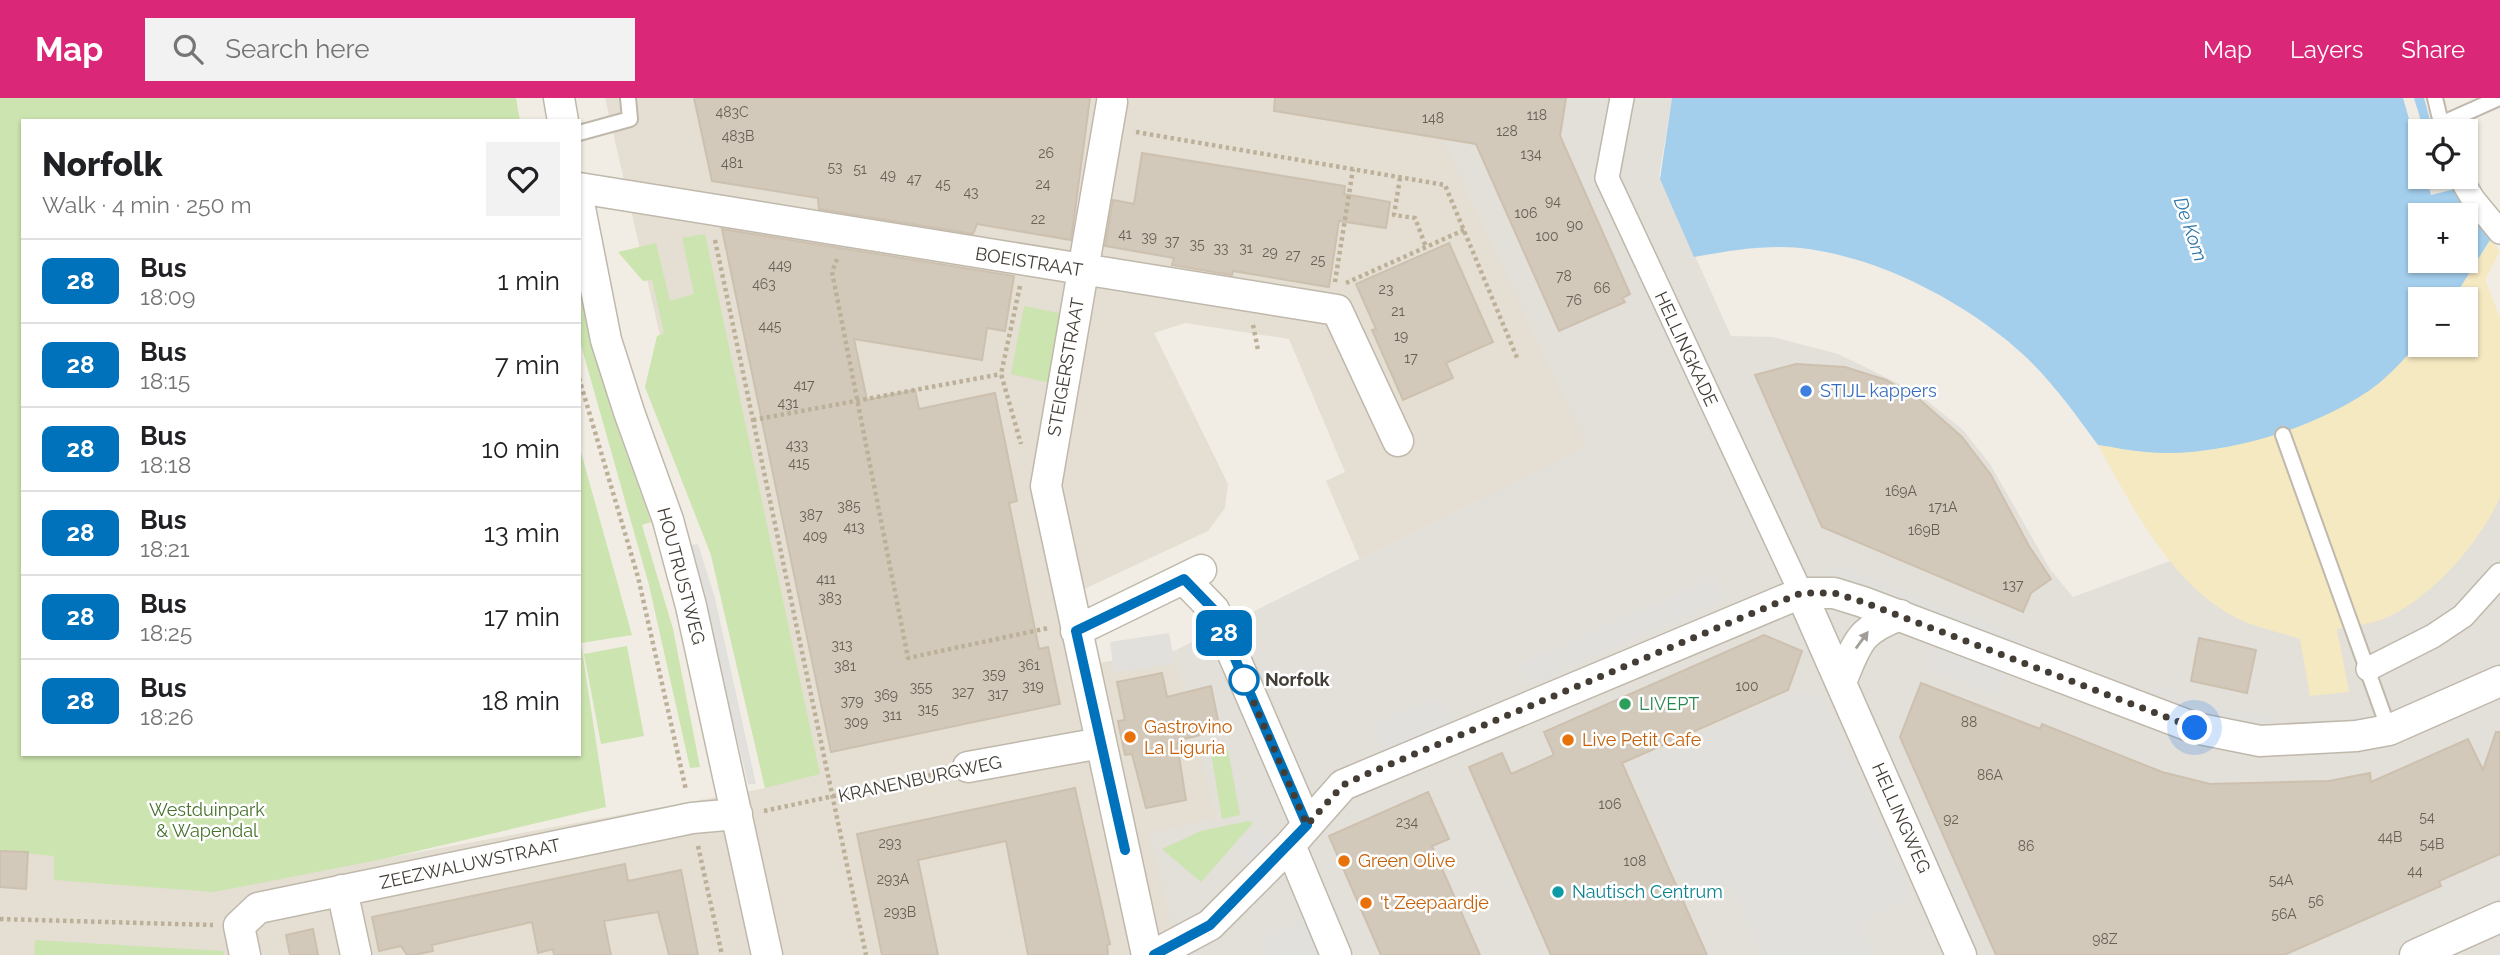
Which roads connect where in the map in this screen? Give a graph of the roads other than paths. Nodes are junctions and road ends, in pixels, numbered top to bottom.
1 (559, 98) edge
2 (628, 98) edge
3 (1622, 98) edge
4 (2435, 98) edge
5 (2499, 98) edge
6 (1109, 115) road end
7 (564, 119) edge
8 (2440, 119) edge
9 (2458, 119) edge
10 (581, 132) edge
11 (581, 188) edge
12 (2467, 189) edge
13 (581, 213) edge
14 (2500, 232) edge
15 (1082, 271) junction
16 (2283, 435) dead end
17 (1398, 441) dead end
18 (2500, 575) edge
19 (1801, 593) junction
20 (1900, 615) junction
21 (1076, 631) junction
22 (2368, 669) junction
23 (2500, 681) edge
24 (1841, 682) junction
25 (2389, 730) junction
26 (1101, 743) junction
27 (968, 767) road end
28 (737, 814) junction
29 (1298, 835) junction
30 (342, 890) junction
31 (2500, 917) edge
32 (245, 955) edge
33 (356, 955) edge
34 (767, 955) edge
35 (1147, 955) edge
36 (1154, 955) edge
37 (1336, 955) edge
38 (1961, 955) edge
39 (2415, 955) edge

1 - 7 street
2 - 10 lane
3 - 19 street, HELLINGKADE
4 - 8 lane
5 - 9 lane
6 - 15 street, STEIGERSTRAAT
11 - 15 street, BOEISTRAAT
12 - 14 street
13 - 28 street, HOUTRUSTWEG
15 - 17 street, BOEISTRAAT
15 - 21 street, STEIGERSTRAAT
16 - 22 lane
18 - 22 street
19 - 20 street
19 - 24 street, HELLINGWEG
19 - 29 street
24 -> 20 street
20 - 25 street
21 - 26 street
21 - 29 street
22 - 25 lane
23 - 25 street
24 - 38 street, HELLINGWEG
26 - 27 street, KRANENBURGWEG
26 - 35 street
28 - 30 street, ZEEZWALUWSTRAAT
28 - 34 street, HOUTRUSTWEG
29 - 36 street
29 - 37 street
30 - 32 street, ZEEZWALUWSTRAAT
30 - 33 street
31 - 39 street

